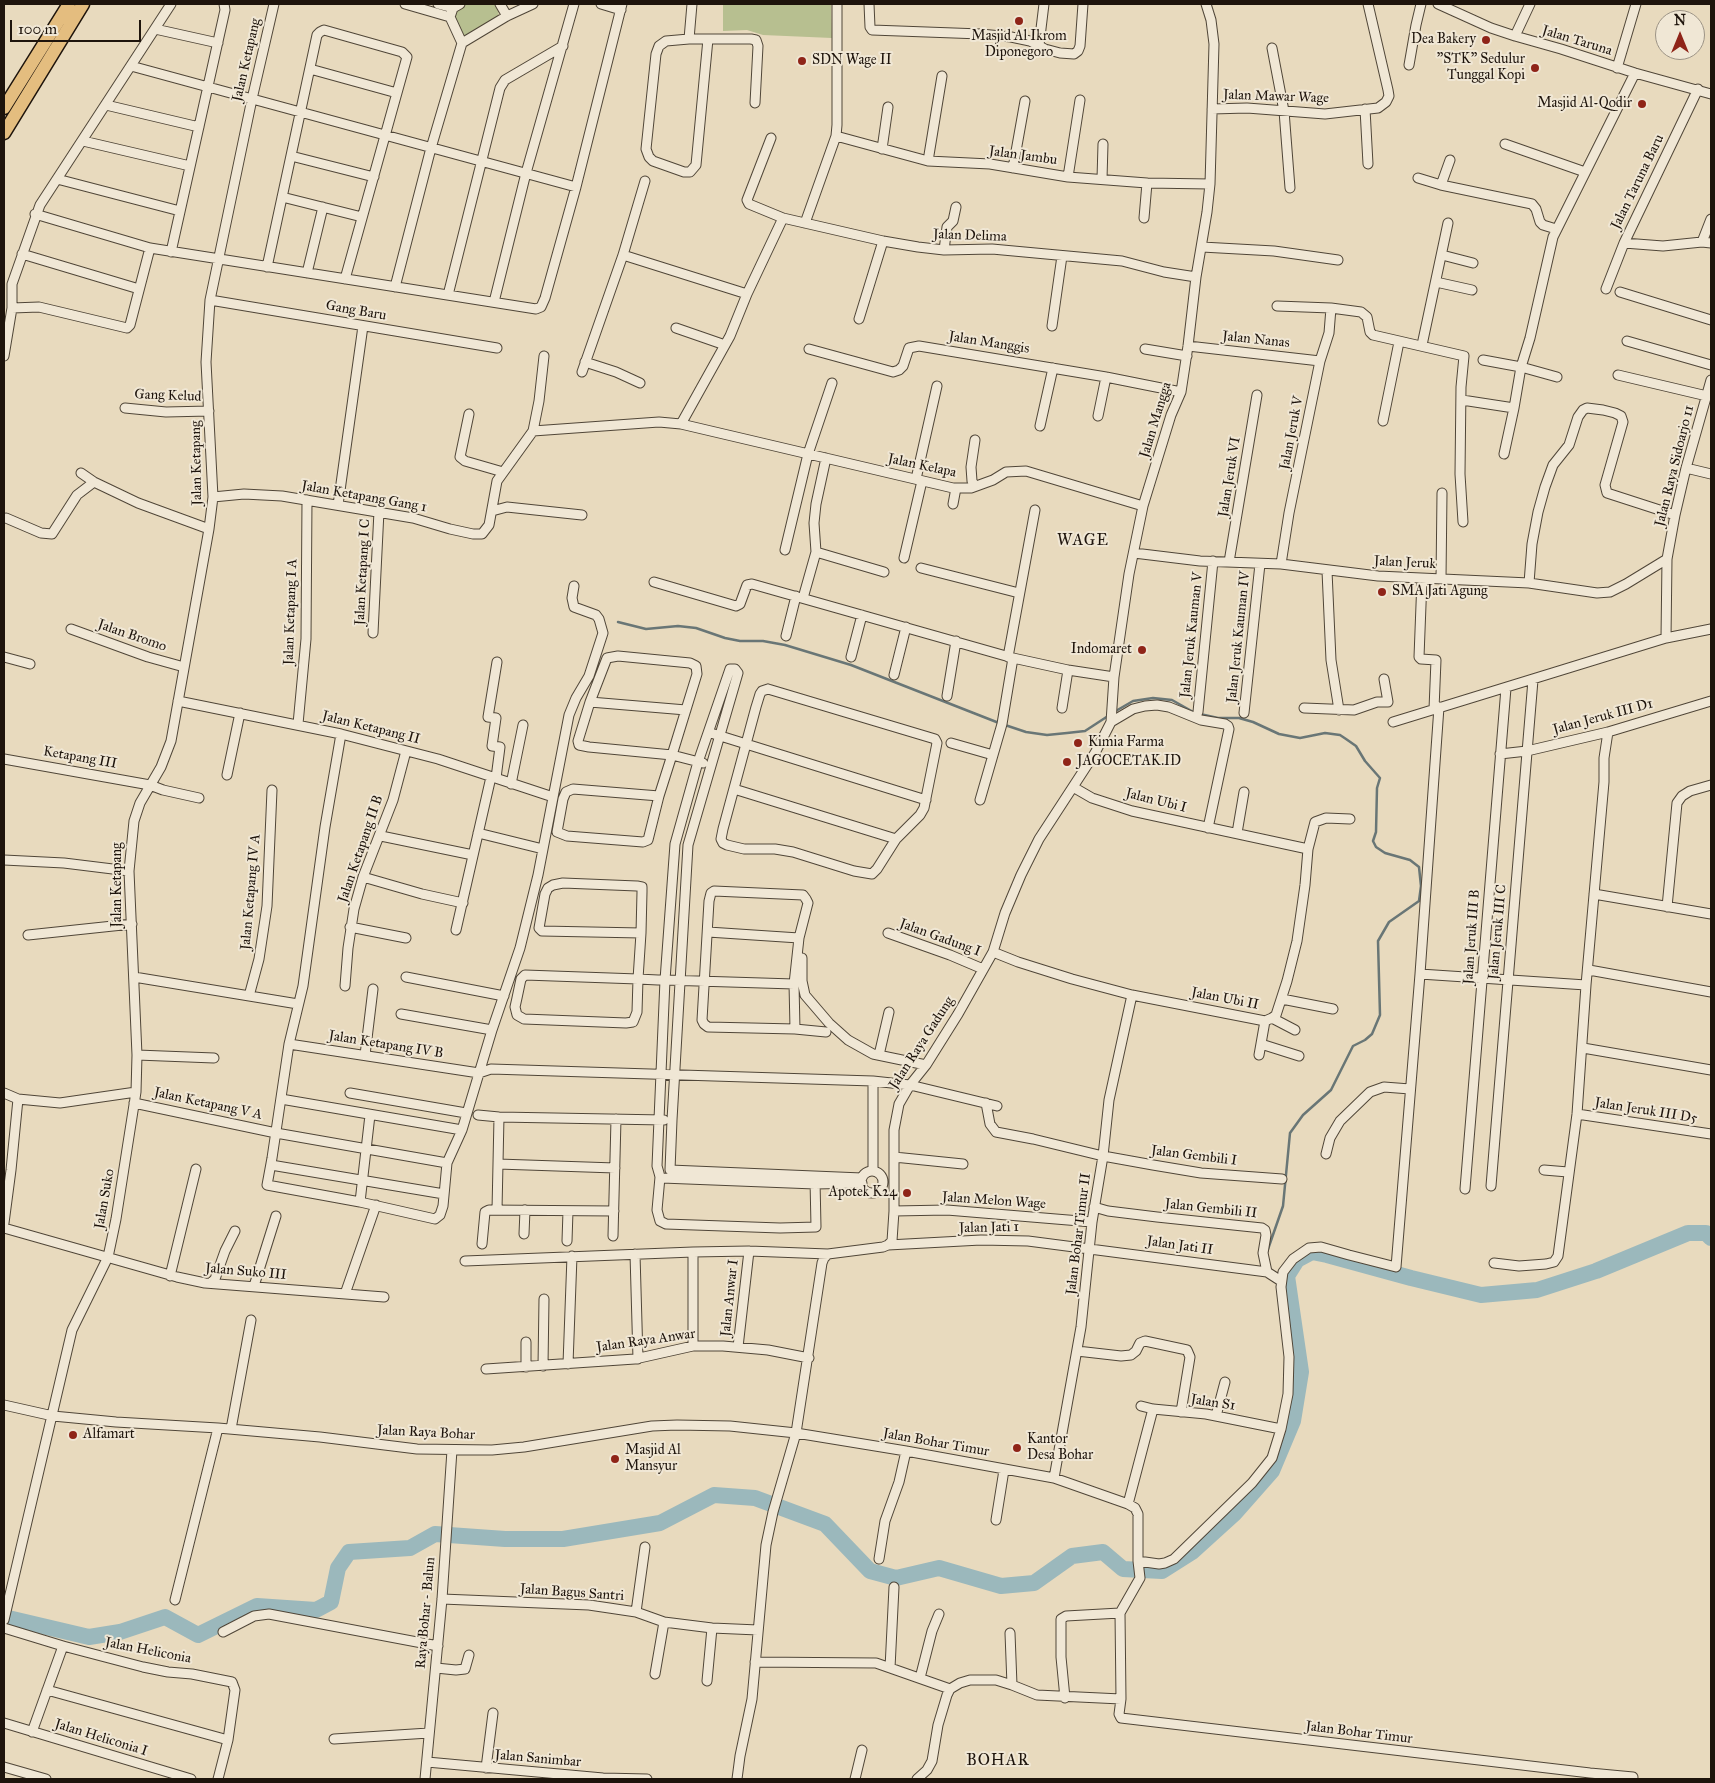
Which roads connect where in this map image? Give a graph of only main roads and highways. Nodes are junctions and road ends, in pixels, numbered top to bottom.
1 (69, 4) edge
2 (83, 4) edge
3 (4, 108) edge
4 (4, 133) edge

1 - 3 highway
2 - 4 highway

